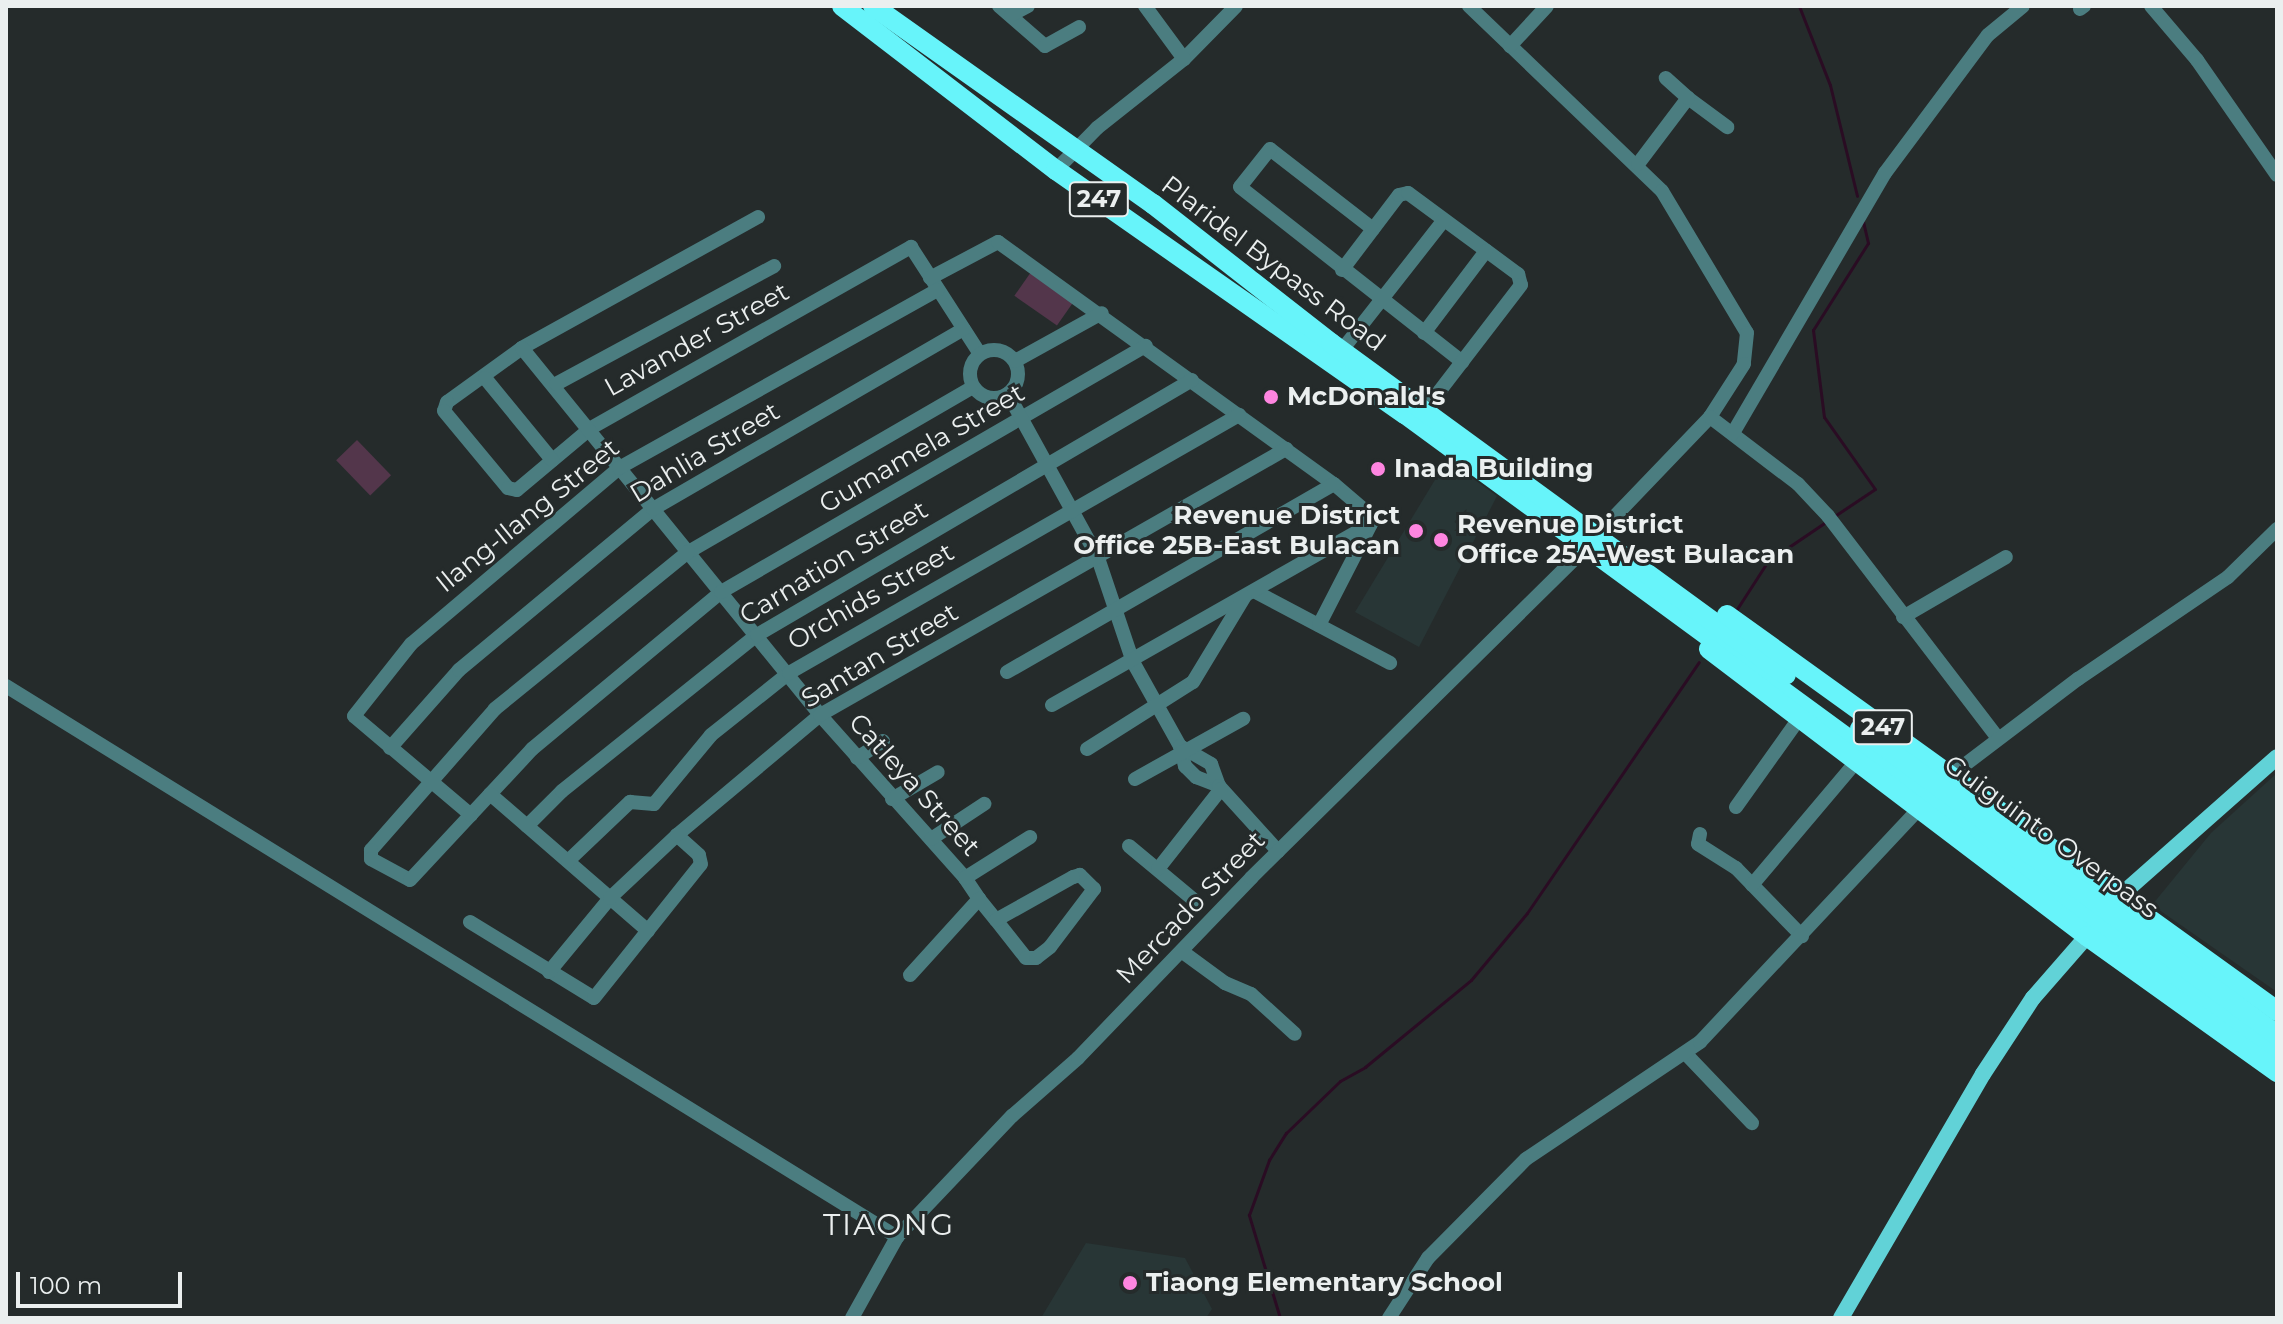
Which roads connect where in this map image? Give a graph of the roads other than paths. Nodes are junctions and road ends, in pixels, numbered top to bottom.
1 (842, 6) edge
2 (873, 6) edge
3 (1028, 6) edge
4 (1145, 6) edge
5 (1236, 6) edge
6 (1469, 6) edge
7 (1547, 6) edge
8 (2023, 6) edge
9 (2151, 6) edge
10 (1005, 11) edge
11 (1079, 27) dead end
12 (1510, 46) junction
13 (1184, 59) junction
14 (1666, 78) dead end
15 (1688, 98) junction
16 (1727, 127) dead end
17 (1074, 149) junction
18 (1638, 164) junction
19 (1056, 170) junction
20 (2277, 175) edge
21 (758, 217) dead end
22 (1444, 220) junction
23 (1373, 229) junction
24 (1486, 251) junction
25 (774, 266) dead end
26 (1342, 270) junction
27 (934, 284) junction
28 (1382, 300) junction
29 (1102, 313) junction
30 (964, 329) junction
31 (1424, 333) junction
32 (1146, 346) junction
33 (522, 348) junction
34 (1342, 350) junction
35 (980, 354) junction
36 (1015, 361) junction
37 (1462, 362) junction
38 (485, 378) junction
39 (1192, 380) junction
40 (556, 384) junction
41 (973, 387) junction
42 (1008, 394) junction
43 (1425, 410) junction
44 (1239, 415) junction
45 (1710, 417) junction
46 (1022, 419) junction
47 (591, 428) junction
48 (1733, 433) junction
49 (1286, 449) junction
50 (552, 460) junction
51 (1047, 465) junction
52 (619, 468) junction
53 (1334, 484) junction
54 (653, 509) junction
55 (1070, 509) junction
56 (1371, 524) junction
57 (2277, 529) edge
58 (1592, 541) junction
59 (688, 552) junction
60 (2006, 557) dead end
61 (1098, 558) junction
62 (1647, 591) junction
63 (721, 592) junction
64 (1250, 594) junction
65 (1114, 611) junction
66 (1903, 617) junction
67 (1319, 625) junction
68 (757, 635) junction
69 (1133, 662) junction
70 (1390, 663) dead end
71 (1007, 672) dead end
72 (789, 673) junction
73 (6, 686) edge
74 (1052, 705) dead end
75 (1155, 706) junction
76 (820, 715) junction
77 (1243, 719) dead end
78 (1798, 720) junction
79 (1997, 737) junction
80 (883, 741) dead end
81 (390, 748) junction
82 (1087, 749) dead end
83 (1184, 749) junction
84 (2277, 757) edge
85 (857, 758) junction
86 (1856, 762) junction
87 (938, 772) dead end
88 (1135, 779) dead end
89 (430, 781) junction
90 (1220, 787) junction
91 (490, 794) junction
92 (1940, 797) junction
93 (892, 799) junction
94 (984, 804) dead end
95 (1736, 807) dead end
96 (471, 815) junction
97 (527, 826) junction
98 (1700, 834) dead end
99 (677, 835) junction
100 (1030, 837) dead end
101 (931, 839) junction
102 (1129, 846) dead end
103 (1278, 851) junction
104 (568, 861) junction
105 (1158, 869) junction
106 (965, 878) junction
107 (1752, 885) junction
108 (2121, 895) junction
109 (610, 898) junction
110 (979, 899) junction
111 (1194, 900) dead end
112 (996, 920) junction
113 (470, 922) dead end
114 (648, 931) junction
115 (1802, 936) junction
116 (2087, 936) junction
117 (1184, 953) junction
118 (549, 972) junction
119 (910, 975) dead end
120 (2277, 1011) edge
121 (1295, 1034) dead end
122 (2277, 1035) edge
123 (1685, 1053) junction
124 (2277, 1053) edge
125 (2277, 1072) edge
126 (1752, 1123) dead end
127 (897, 1237) junction
128 (852, 1318) edge
129 (1389, 1318) edge
130 (1841, 1318) edge

1 - 19 highway, Plaridel Bypass Road / 247
2 - 17 highway, Plaridel Bypass Road / 247
3 - 10 street
4 - 13 street
5 - 13 street
6 - 12 street, Mercado Street
7 - 12 street
8 - 48 street
9 - 20 street
10 - 11 street
12 - 18 street, Mercado Street
13 - 17 street
14 - 15 street
15 - 16 street
15 - 18 street
17 - 19 street
17 - 34 highway, Plaridel Bypass Road / 247
18 - 45 street, Mercado Street
19 - 58 highway, Plaridel Bypass Road / 247
21 - 33 street
22 - 23 street
22 - 24 street
22 - 28 street
23 - 26 street
23 - 26 street
24 - 31 street
24 - 37 street
25 - 40 street
26 - 28 street
27 - 29 street, Ilang-Ilang Street
27 - 30 street
27 - 47 street, Lavander Street
27 - 52 street, Ilang-Ilang Street
28 - 31 street
28 - 34 street
29 - 32 street
29 - 36 street
30 - 35 street
30 - 54 street, Dahlia Street
31 - 37 street
32 - 39 street
32 - 46 street, Gumamela Street
33 - 38 street
33 - 40 street, Catleya Street
34 - 43 highway, Plaridel Bypass Road / 247
35 - 36 street
35 - 41 street
36 - 42 street
37 - 43 street
38 - 50 street
38 - 50 street, Lavander Street
39 - 44 street
39 - 51 street, Carnation Street
40 - 47 street, Catleya Street
41 - 42 street
41 - 59 street
42 - 46 street
43 - 58 highway, Plaridel Bypass Road / 247
44 - 49 street
44 - 55 street, Orchids Street
45 - 48 street
45 - 58 street, Mercado Street
46 - 51 street
46 - 63 street, Gumamela Street
47 - 50 street, Lavander Street
47 - 52 street, Catleya Street
48 - 66 street
49 - 53 street
49 - 61 street, Santan Street
51 - 55 street
51 - 68 street, Carnation Street
52 - 54 street, Catleya Street
52 - 81 street, Ilang-Ilang Street
53 - 56 street
53 - 65 street
54 - 59 street, Catleya Street
54 - 81 street, Dahlia Street
55 - 61 street
55 - 72 street, Orchids Street
56 - 64 street
56 - 67 street
57 - 79 street
58 - 62 highway, Plaridel Bypass Road / 247
58 - 92 highway, Plaridel Bypass Road / 247
58 - 103 street, Mercado Street
59 - 63 street, Catleya Street
59 - 89 street
60 - 66 street
61 - 65 street
61 - 76 street, Santan Street
62 - 78 highway, 247
62 - 92 highway, Guiguinto Overpass
63 - 68 street, Catleya Street
63 - 91 street, Gumamela Street
64 - 67 street
64 - 69 street
64 - 75 street
65 - 69 street
65 - 71 street
66 - 79 street
67 - 70 street
68 - 72 street, Catleya Street
68 - 97 street, Carnation Street
69 - 74 street
69 - 75 street
72 - 76 street, Catleya Street
72 - 104 street, Orchids Street
73 - 127 street
75 - 82 street
75 - 83 street
76 - 85 street, Catleya Street
76 - 99 street, Santan Street
77 - 83 street
78 - 86 highway, 247
78 - 95 street
79 - 92 street
80 - 85 street
81 - 89 street, Ilang-Ilang Street
83 - 88 street
83 - 90 street
84 - 108 main road
85 - 93 street, Catleya Street
86 - 92 highway, 247
86 - 107 street
87 - 93 street
89 - 96 street, Ilang-Ilang Street
89 - 96 street, Gumamela Street
90 - 103 street
90 - 105 street
91 - 96 street, Gumamela Street
91 - 97 street
92 - 108 highway, 247
92 - 115 street
92 - 116 highway, 247
92 - 122 highway, Guiguinto Overpass
92 - 124 highway, Guiguinto Overpass
93 - 101 street, Catleya Street
94 - 101 street
97 - 104 street
98 - 107 street
99 - 109 street, Santan Street
99 - 114 street
100 - 106 street
101 - 106 street, Catleya Street
102 - 105 street
103 - 117 street, Mercado Street
104 - 109 street
105 - 111 street
106 - 110 street, Catleya Street
107 - 115 street
108 - 120 highway
109 - 114 street
109 - 118 street, Santan Street
110 - 112 street, Catleya Street
110 - 119 street
112 - 112 street, Catleya Street
113 - 118 street
114 - 118 street
115 - 123 street
116 - 125 highway
116 - 130 main road
117 - 121 street
117 - 127 street, Mercado Street
123 - 126 street
123 - 129 street
127 - 128 street, Mercado Street

